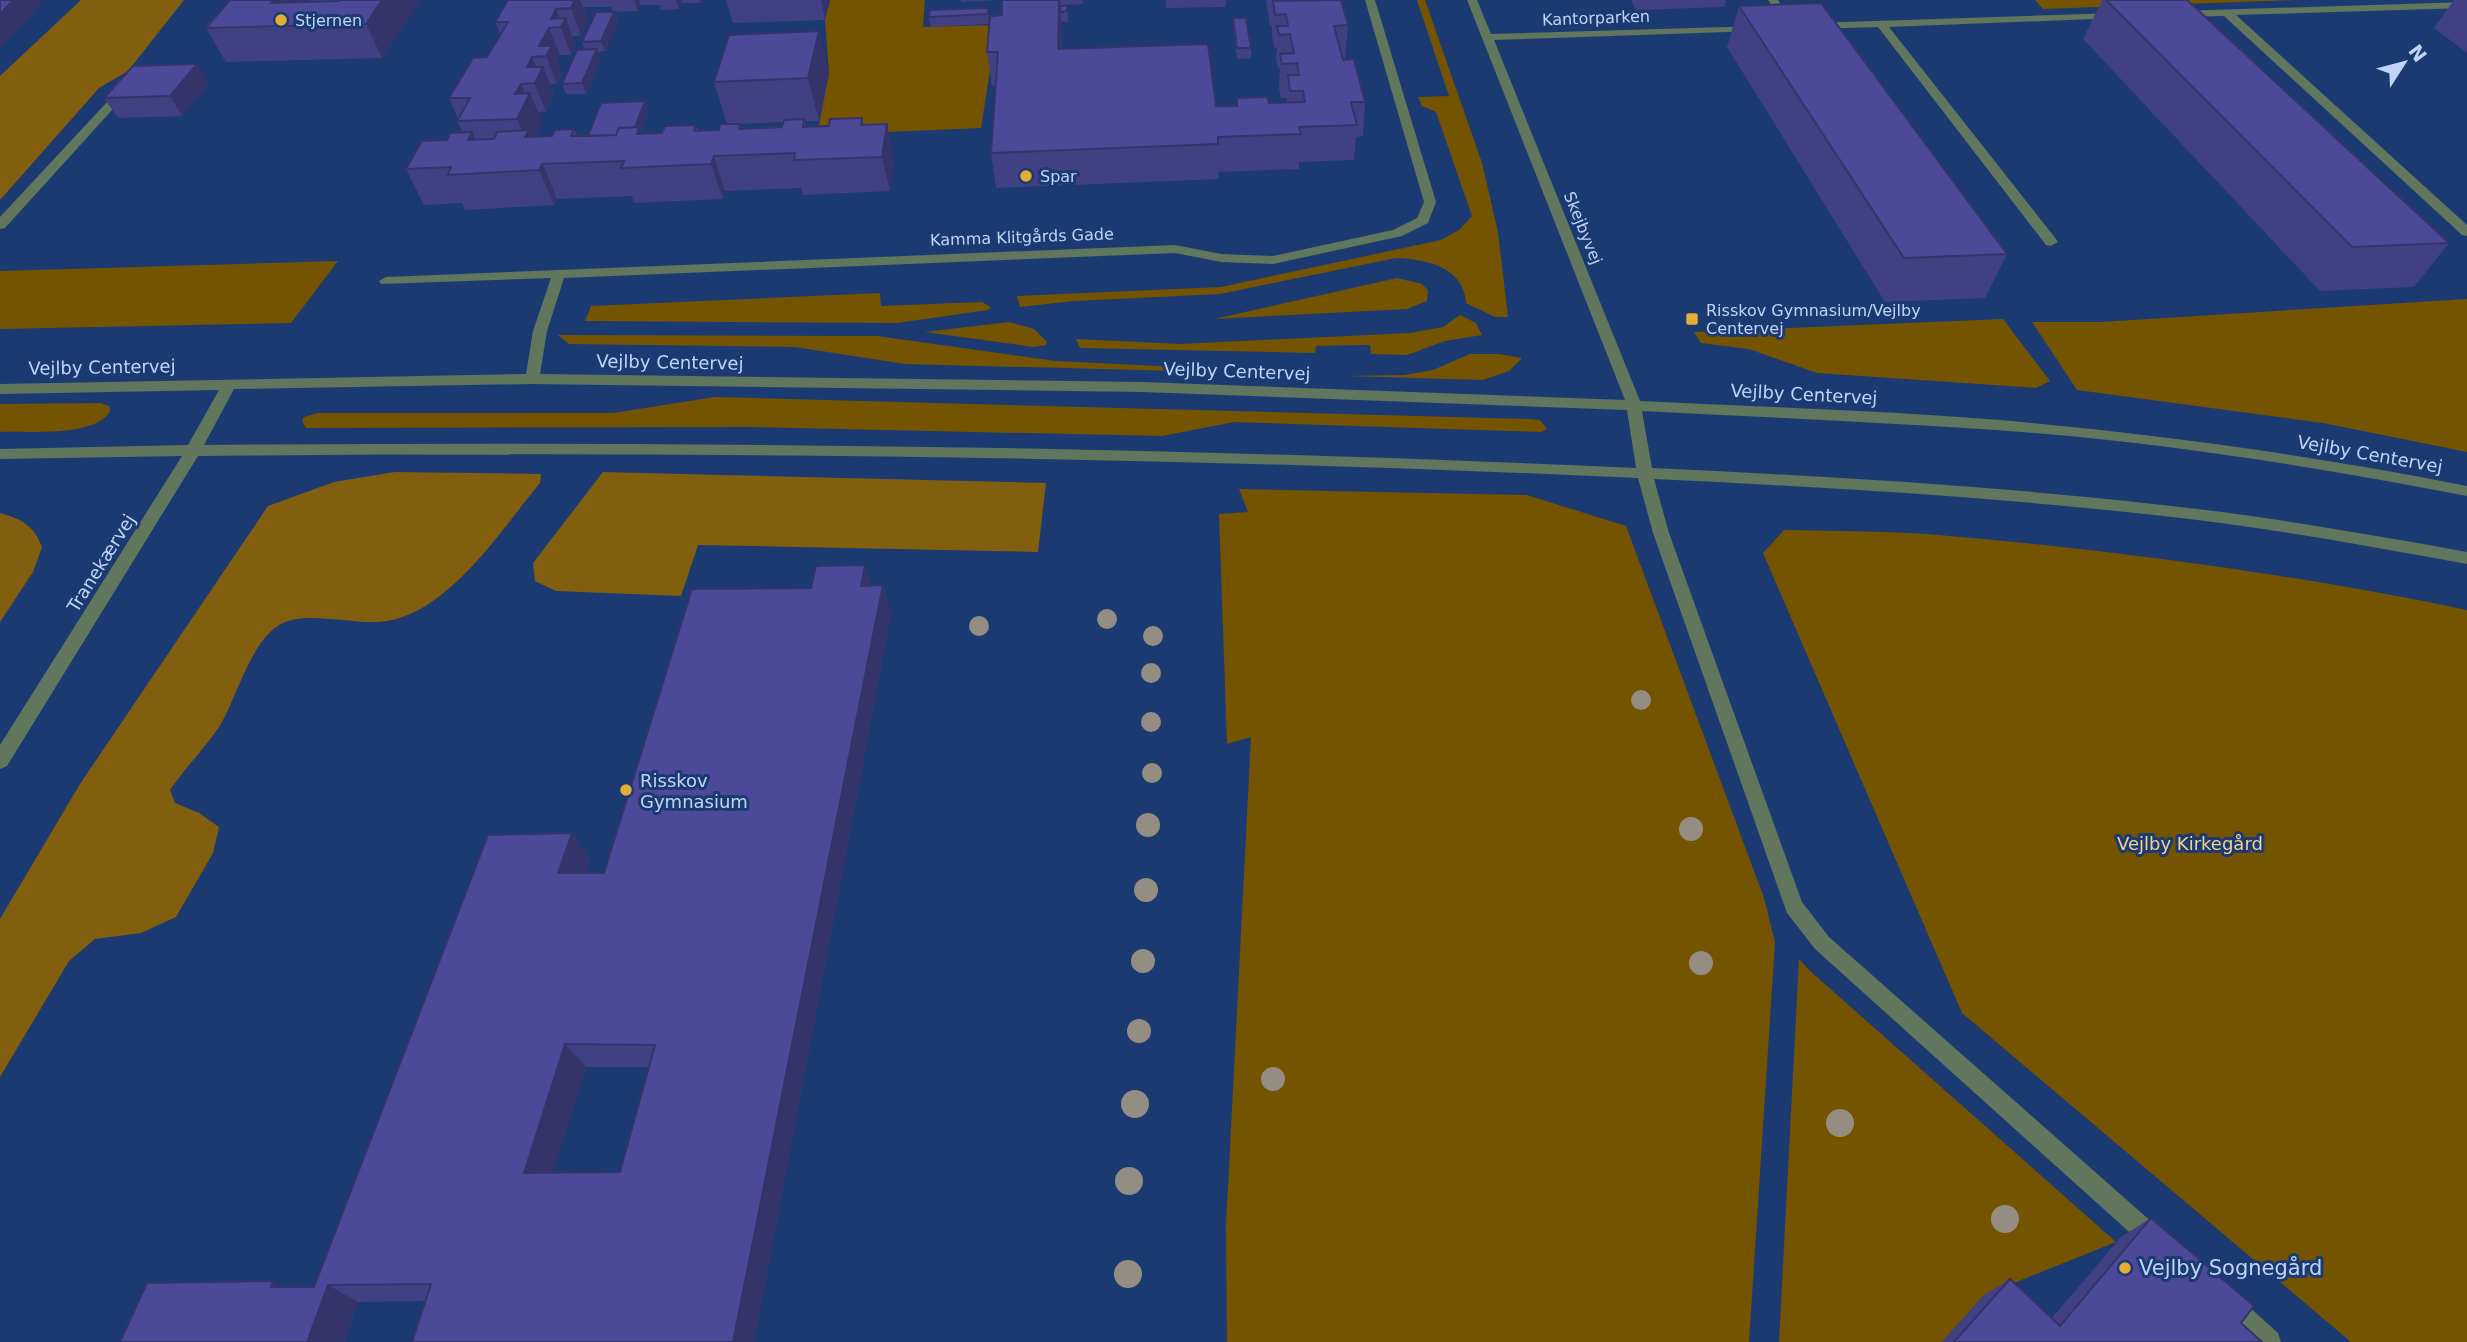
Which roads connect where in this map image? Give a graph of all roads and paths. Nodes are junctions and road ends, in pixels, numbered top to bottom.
1 (1370, 0) edge
2 (1472, 0) edge
3 (1773, 0) edge
4 (2467, 5) edge
5 (2227, 13) junction
6 (2172, 15) edge
7 (2131, 16) edge
8 (1881, 24) junction
9 (1791, 27) junction
10 (1764, 28) edge
11 (1778, 28) edge
12 (1487, 37) junction
13 (137, 75) edge
14 (0, 225) edge
15 (2467, 232) edge
16 (2051, 242) dead end
17 (559, 273) junction
18 (386, 281) dead end
19 (531, 379) junction
20 (230, 383) junction
21 (0, 389) edge
22 (1634, 405) junction
23 (194, 449) junction
24 (0, 454) edge
25 (1645, 474) junction
26 (2467, 491) edge
27 (2467, 558) edge
28 (0, 761) edge
29 (2167, 1251) edge
30 (2208, 1287) edge
31 (2269, 1342) edge

1 - 17 street, Kamma Klitgårds Gade
2 - 12 street, Skejbyvej
3 - 9 street
4 - 5 street
5 - 6 street
5 - 15 street
7 - 8 street
8 - 9 street
8 - 16 street
9 - 11 street
10 - 12 street, Kantorparken
12 - 22 street, Skejbyvej
13 - 14 street
17 - 18 street, Kamma Klitgårds Gade
17 - 19 street
19 - 20 street, Vejlby Centervej
19 - 22 street, Vejlby Centervej
20 - 21 street, Vejlby Centervej
20 - 23 street, Tranekærvej
22 - 25 street, Skejbyvej
22 - 26 street, Vejlby Centervej
23 - 24 street
23 - 25 street
23 - 28 street, Tranekærvej
25 - 27 street
25 - 29 street, Skejbyvej
30 - 31 street

